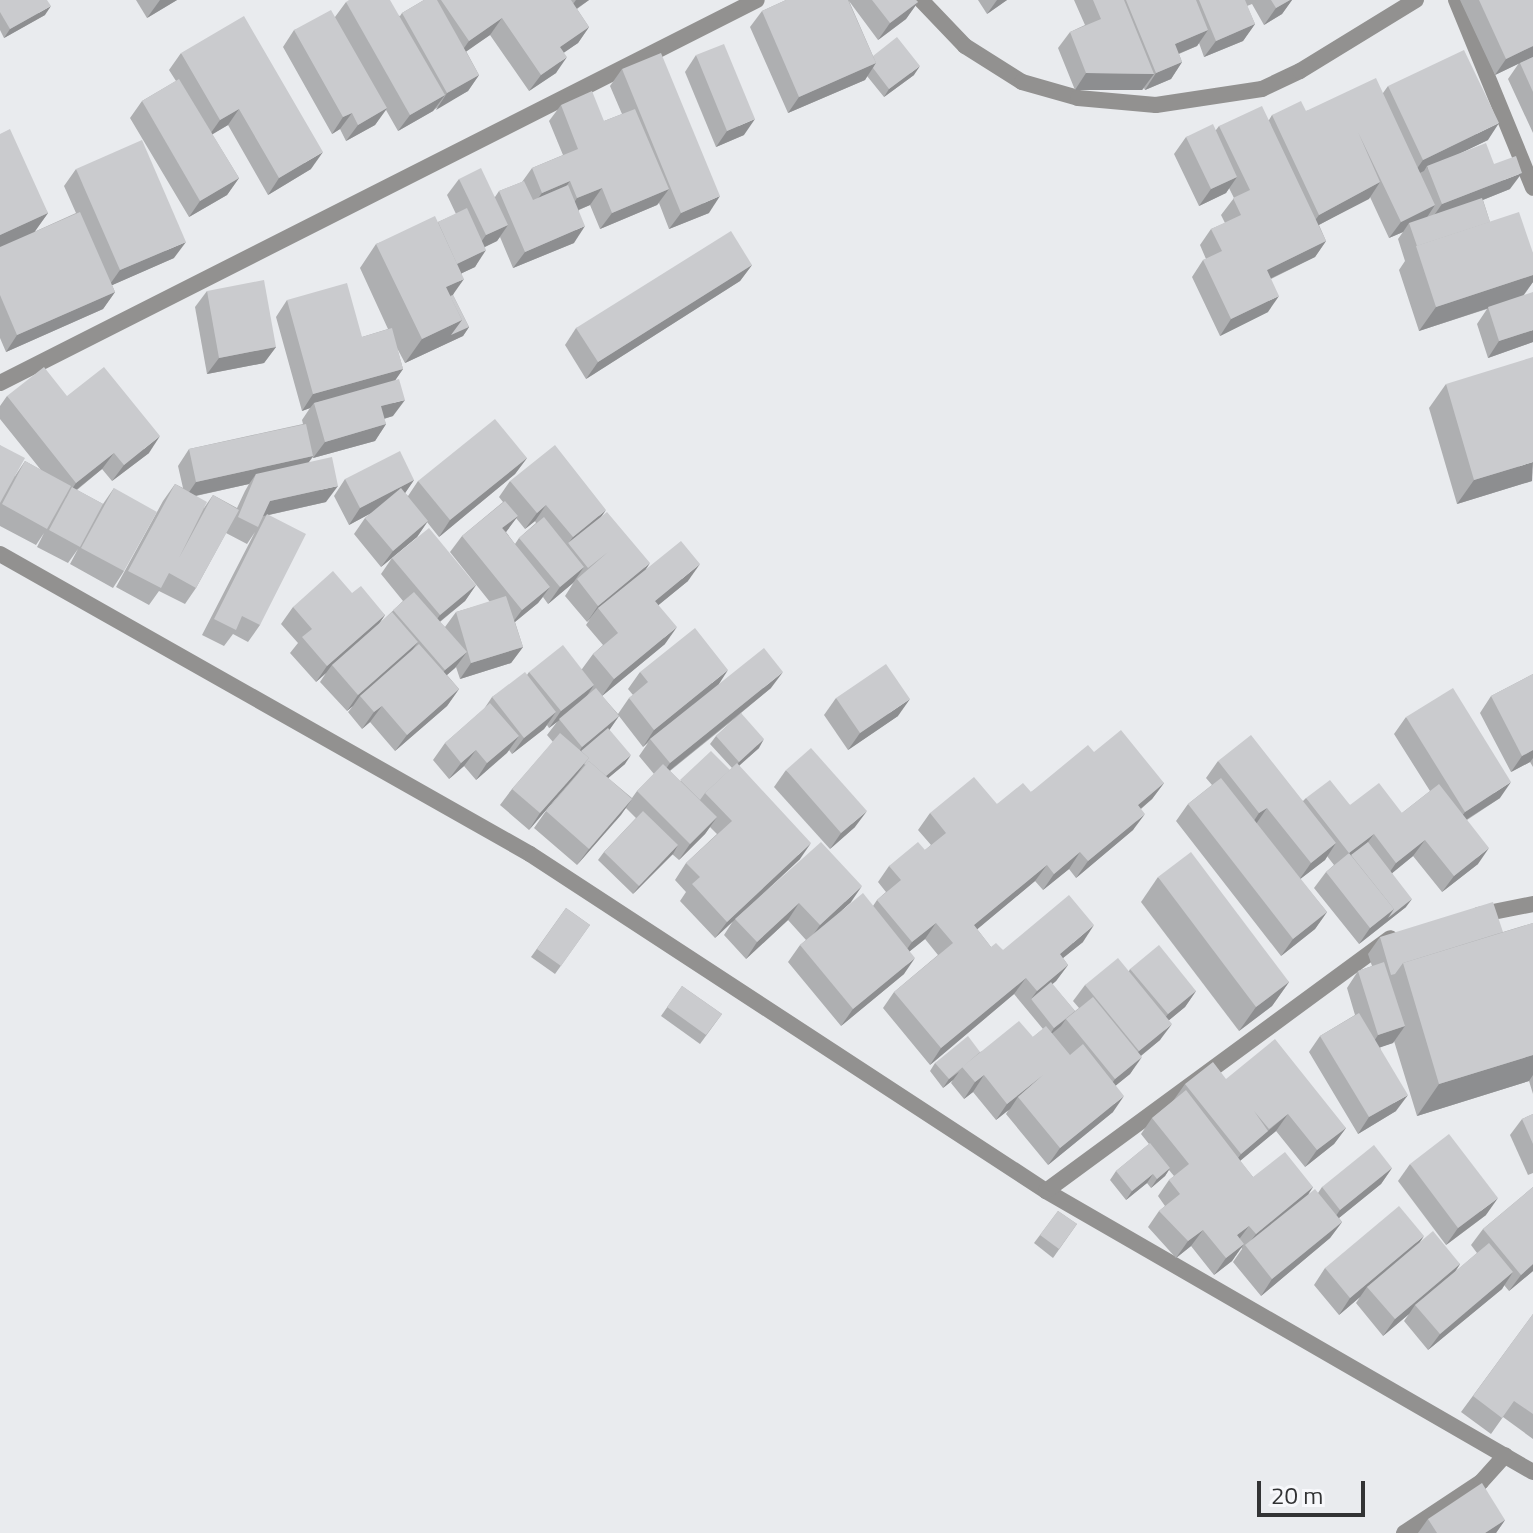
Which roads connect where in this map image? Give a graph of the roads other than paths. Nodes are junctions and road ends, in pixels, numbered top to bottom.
1 (757, 0) edge
2 (921, 0) edge
3 (1416, 0) edge
4 (1456, 0) edge
5 (1533, 188) edge
6 (0, 383) edge
7 (0, 554) edge
8 (1533, 904) edge
9 (1463, 918) edge
10 (1409, 931) edge
11 (1046, 1191) junction
12 (1505, 1455) junction
13 (1533, 1472) edge
14 (1404, 1533) edge

1 - 6 street
2 - 3 street
4 - 5 street
7 - 11 street
8 - 9 street
10 - 11 street
11 - 12 street
12 - 13 street
12 - 14 street

